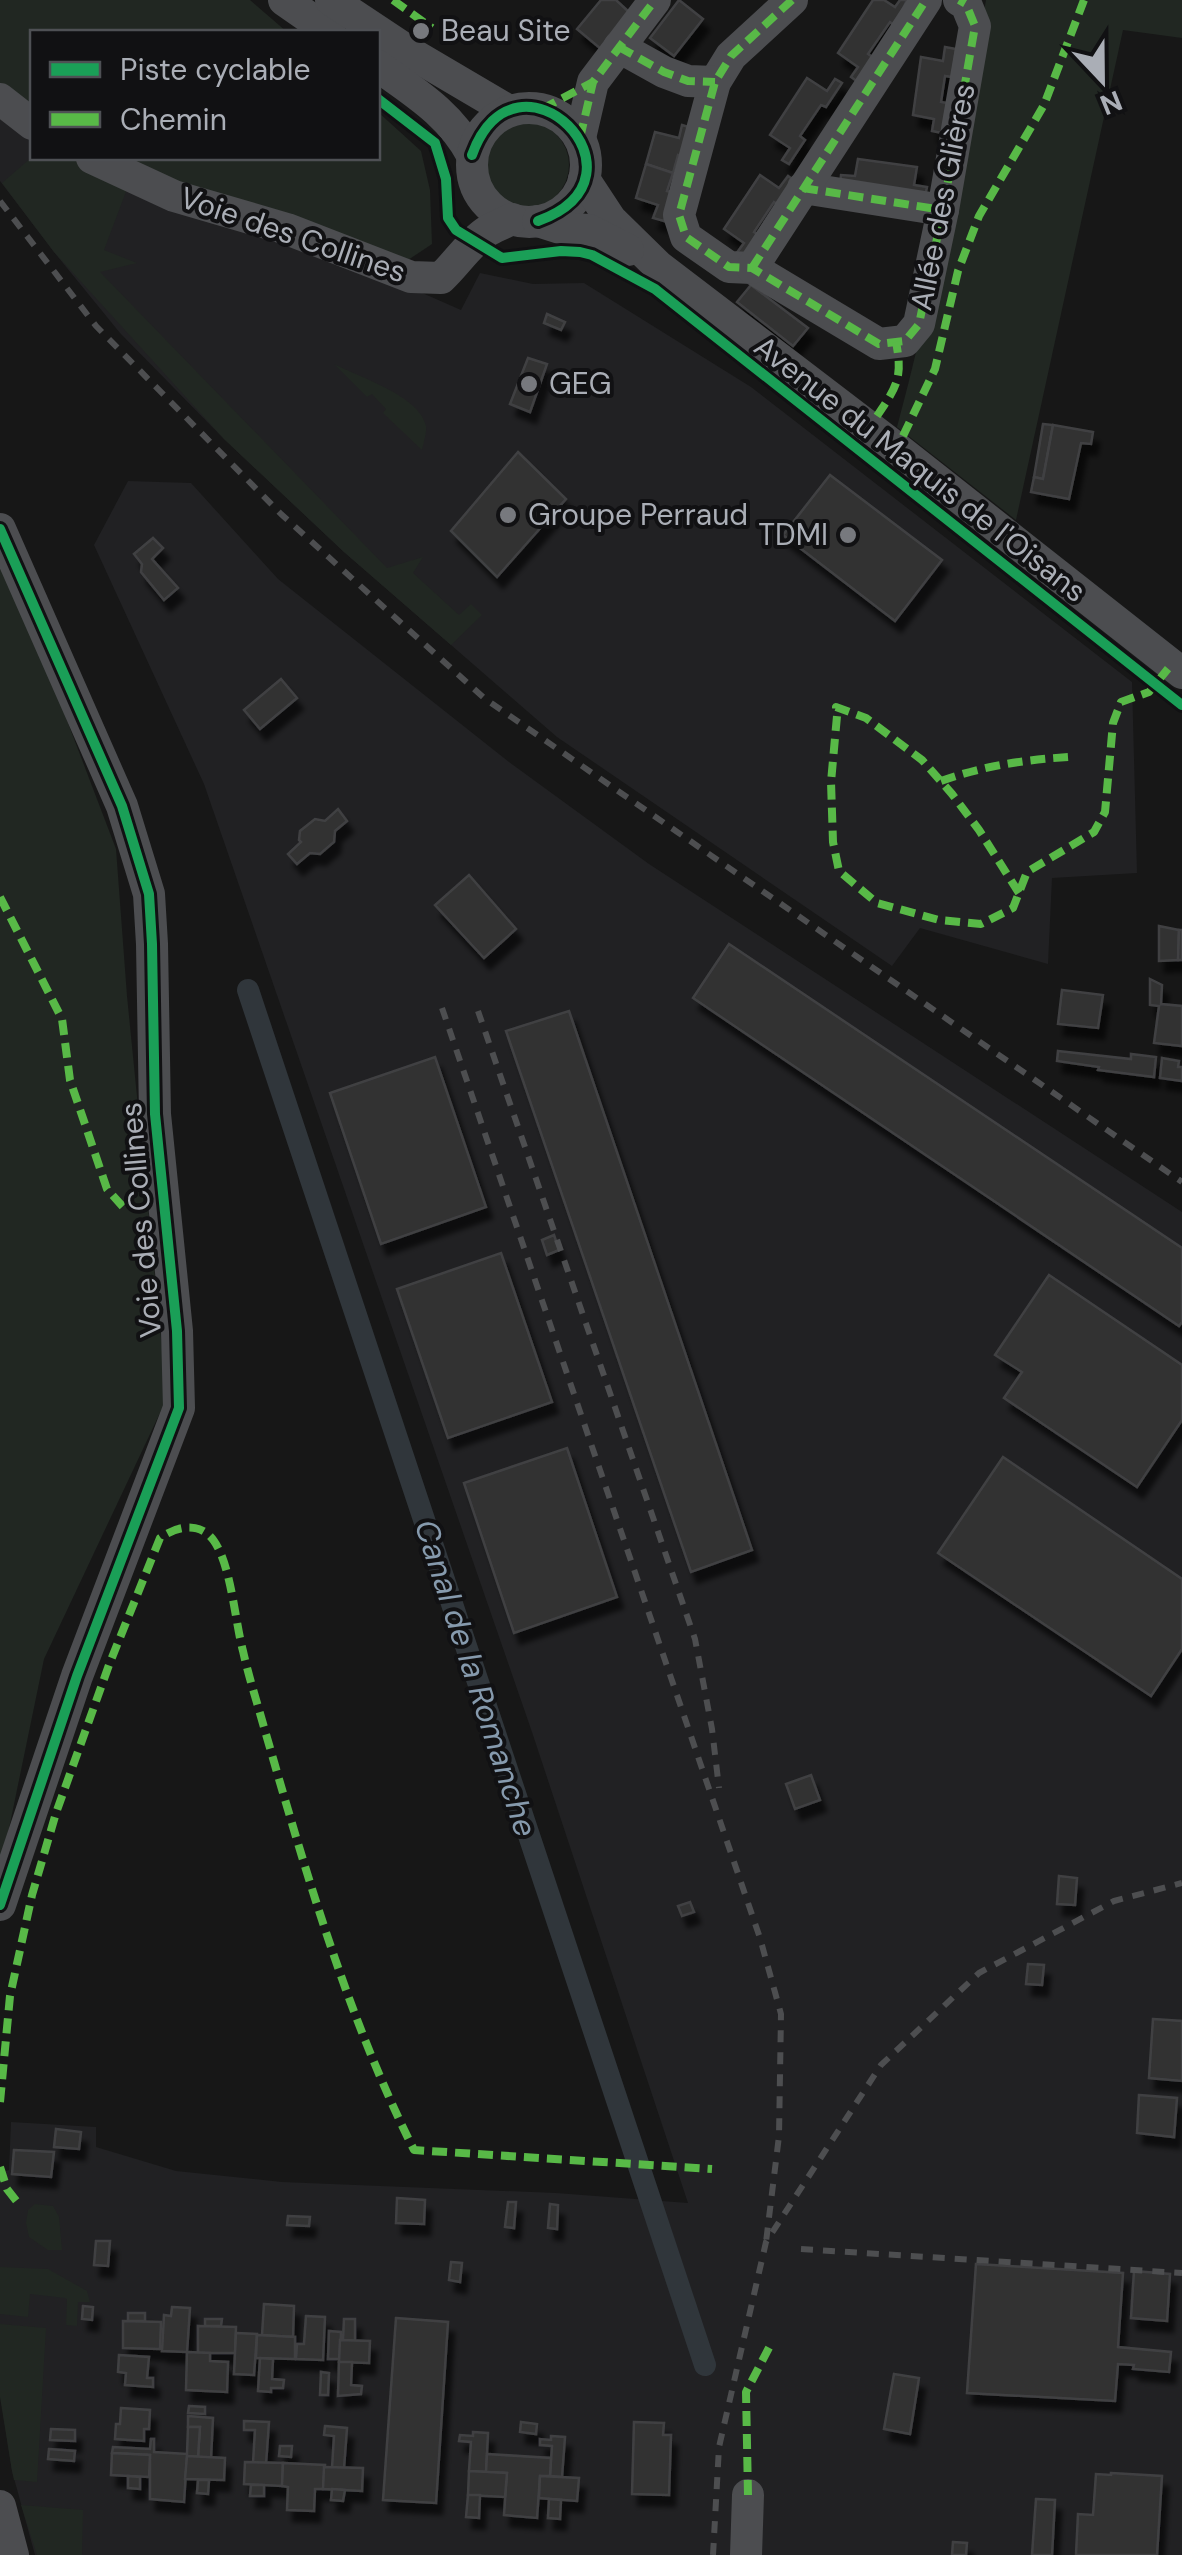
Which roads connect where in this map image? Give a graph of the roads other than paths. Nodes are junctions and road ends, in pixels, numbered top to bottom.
1 (284, 0) edge
2 (331, 0) edge
3 (654, 0) edge
4 (792, 0) edge
5 (926, 0) edge
6 (959, 0) edge
7 (327, 30) edge
8 (376, 30) edge
9 (380, 32) edge
10 (618, 47) junction
11 (380, 67) edge
12 (592, 82) junction
13 (715, 82) junction
14 (0, 99) edge
15 (542, 109) junction
16 (508, 111) junction
17 (30, 122) edge
18 (580, 138) junction
19 (96, 160) edge
20 (472, 165) junction
21 (584, 179) junction
22 (803, 188) junction
23 (943, 210) junction
24 (525, 220) junction
25 (658, 266) junction
26 (752, 268) junction
27 (441, 278) junction
28 (0, 529) edge
29 (1182, 673) edge
30 (0, 1905) edge
31 (748, 2494) dead end
32 (0, 2506) edge
33 (13, 2555) edge
34 (746, 2555) edge

1 - 7 street
2 - 8 street
3 - 10 street
4 - 13 street
5 - 22 street
6 - 23 street, Allée des Glières
9 - 16 street
10 - 12 street
10 - 13 street
11 - 20 street
12 - 15 street
12 - 18 street
13 - 26 street, Allée des Glières
14 - 17 street
15 - 16 street
15 - 18 street
16 - 20 street
18 - 21 street
19 - 27 street, Voie des Collines
20 - 24 street
20 - 27 street, Voie des Collines
21 - 24 street
21 - 25 street, Avenue du Maquis de l'Oisans
22 - 23 street
22 - 26 street
23 - 26 street, Allée des Glières
24 - 25 street, Avenue du Maquis de l'Oisans
24 - 27 street, Voie des Collines
25 - 29 street, Avenue du Maquis de l'Oisans
28 - 30 street, Voie des Collines
31 - 34 street
32 - 33 street

